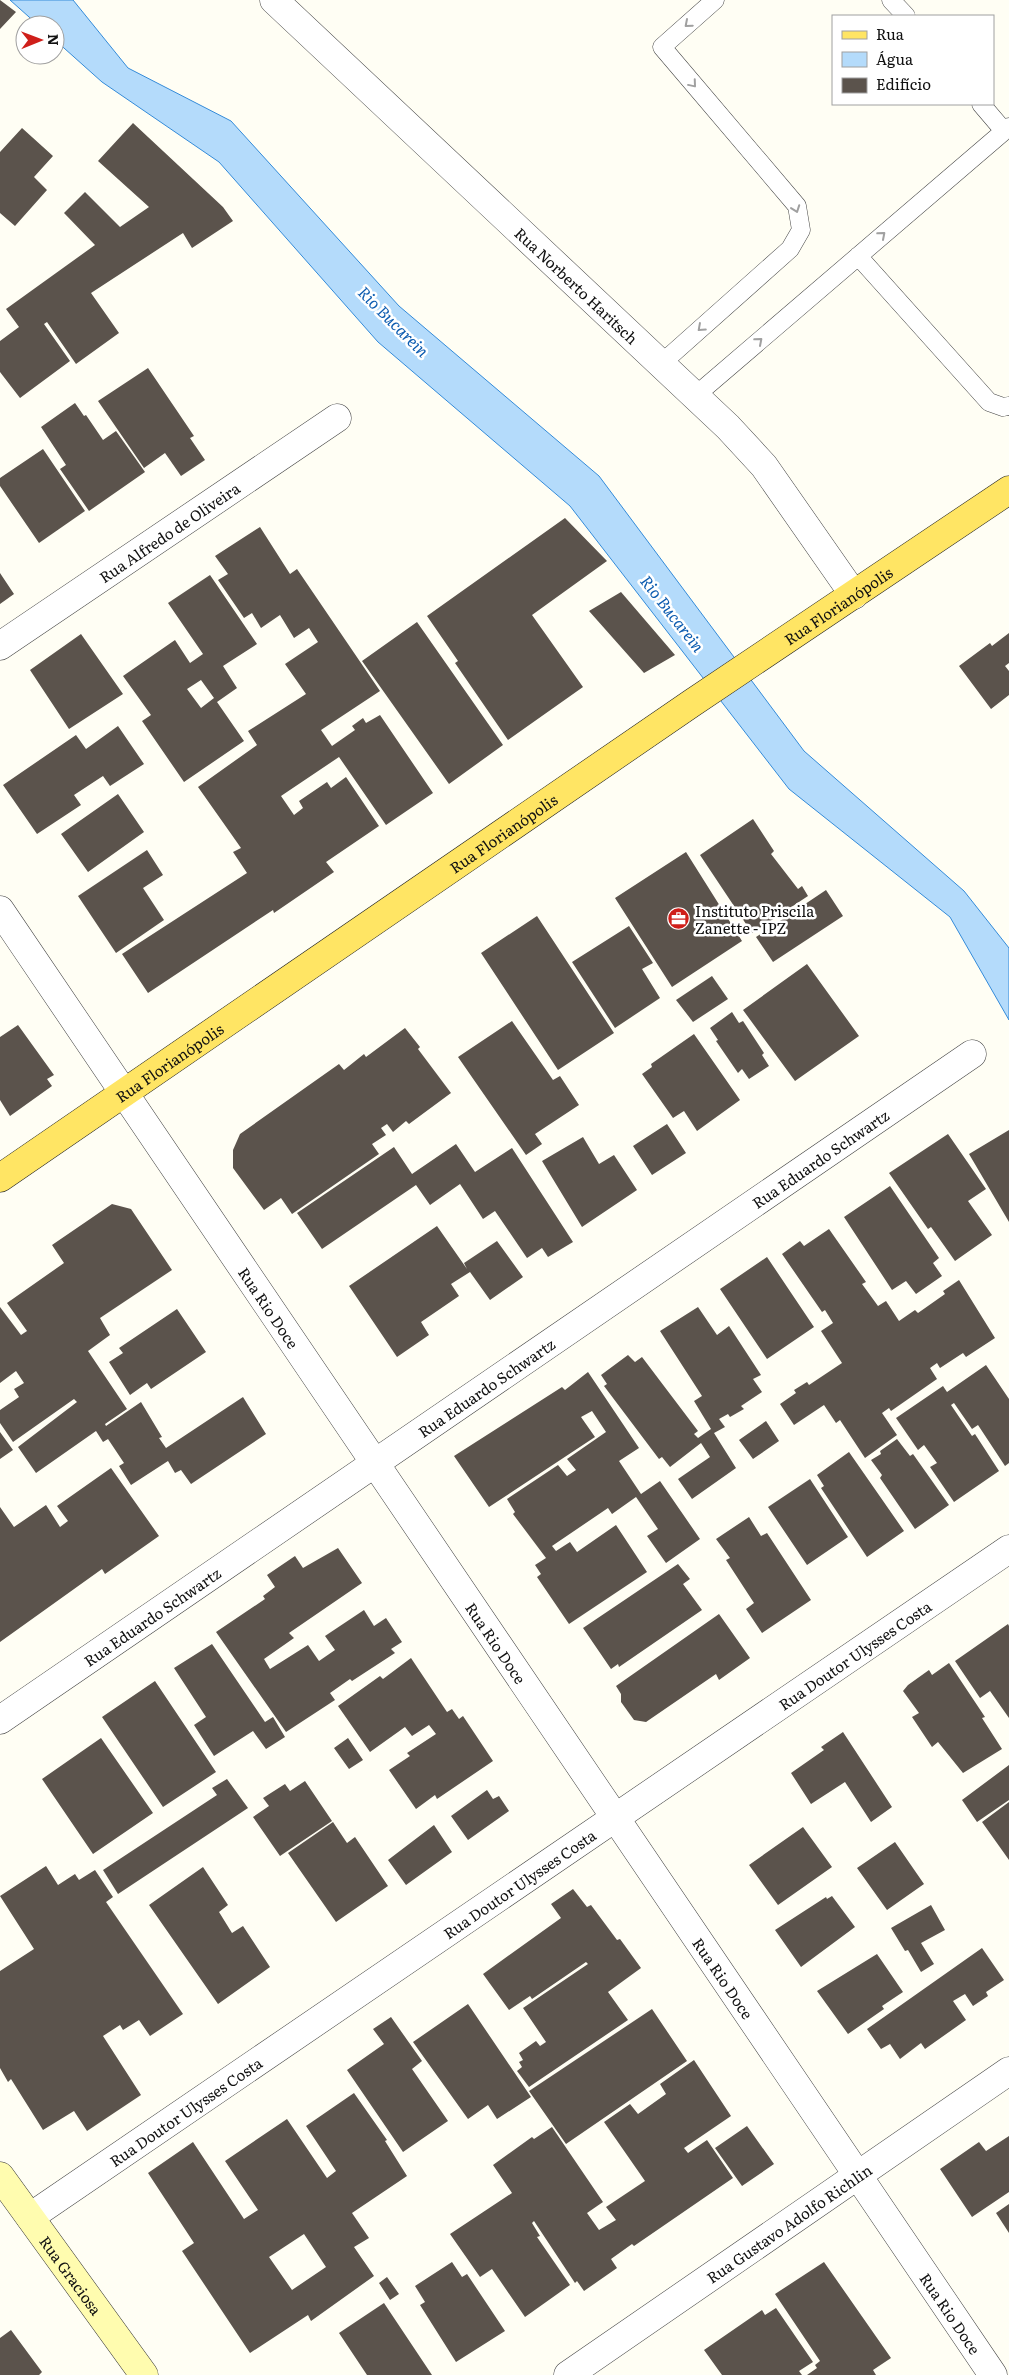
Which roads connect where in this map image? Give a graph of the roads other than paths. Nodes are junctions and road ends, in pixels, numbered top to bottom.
1 (274, 0) edge
2 (715, 0) edge
3 (891, 0) edge
4 (905, 15) edge
5 (982, 105) edge
6 (1007, 129) edge
7 (858, 256) junction
8 (662, 363) junction
9 (695, 396) junction
10 (1009, 406) edge
11 (337, 418) dead end
12 (1009, 490) edge
13 (854, 595) junction
14 (0, 646) edge
15 (0, 910) edge
16 (972, 1054) dead end
17 (124, 1093) junction
18 (0, 1178) edge
19 (375, 1463) junction
20 (1009, 1549) edge
21 (0, 1720) edge
22 (615, 1818) junction
23 (1009, 2071) edge
24 (858, 2175) junction
25 (0, 2176) edge
26 (30, 2217) junction
27 (144, 2375) edge
28 (568, 2375) edge
29 (993, 2375) edge

1 - 8 street, Rua Norberto Haritsch
2 -> 8 lane
3 - 4 lane
5 - 6 lane
7 -> 6 lane
9 -> 7 lane
7 - 10 lane
8 - 9 street, Rua Norberto Haritsch
9 - 13 street, Rua Norberto Haritsch
11 - 14 street, Rua Alfredo de Oliveira
12 - 13 main road, Rua Florianópolis
13 - 17 main road, Rua Florianópolis
15 - 17 street, Rua Rio Doce
16 - 19 street, Rua Eduardo Schwartz
17 - 18 main road, Rua Florianópolis
17 - 19 street, Rua Rio Doce
19 - 21 street, Rua Eduardo Schwartz
19 - 22 street, Rua Rio Doce
20 - 22 street, Rua Doutor Ulysses Costa
22 - 24 street, Rua Rio Doce
22 - 26 street, Rua Doutor Ulysses Costa
23 - 24 street, Rua Gustavo Adolfo Richlin
24 - 28 street, Rua Gustavo Adolfo Richlin
24 - 29 street, Rua Rio Doce
25 - 26 main road, Rua Graciosa
26 - 27 main road, Rua Graciosa

